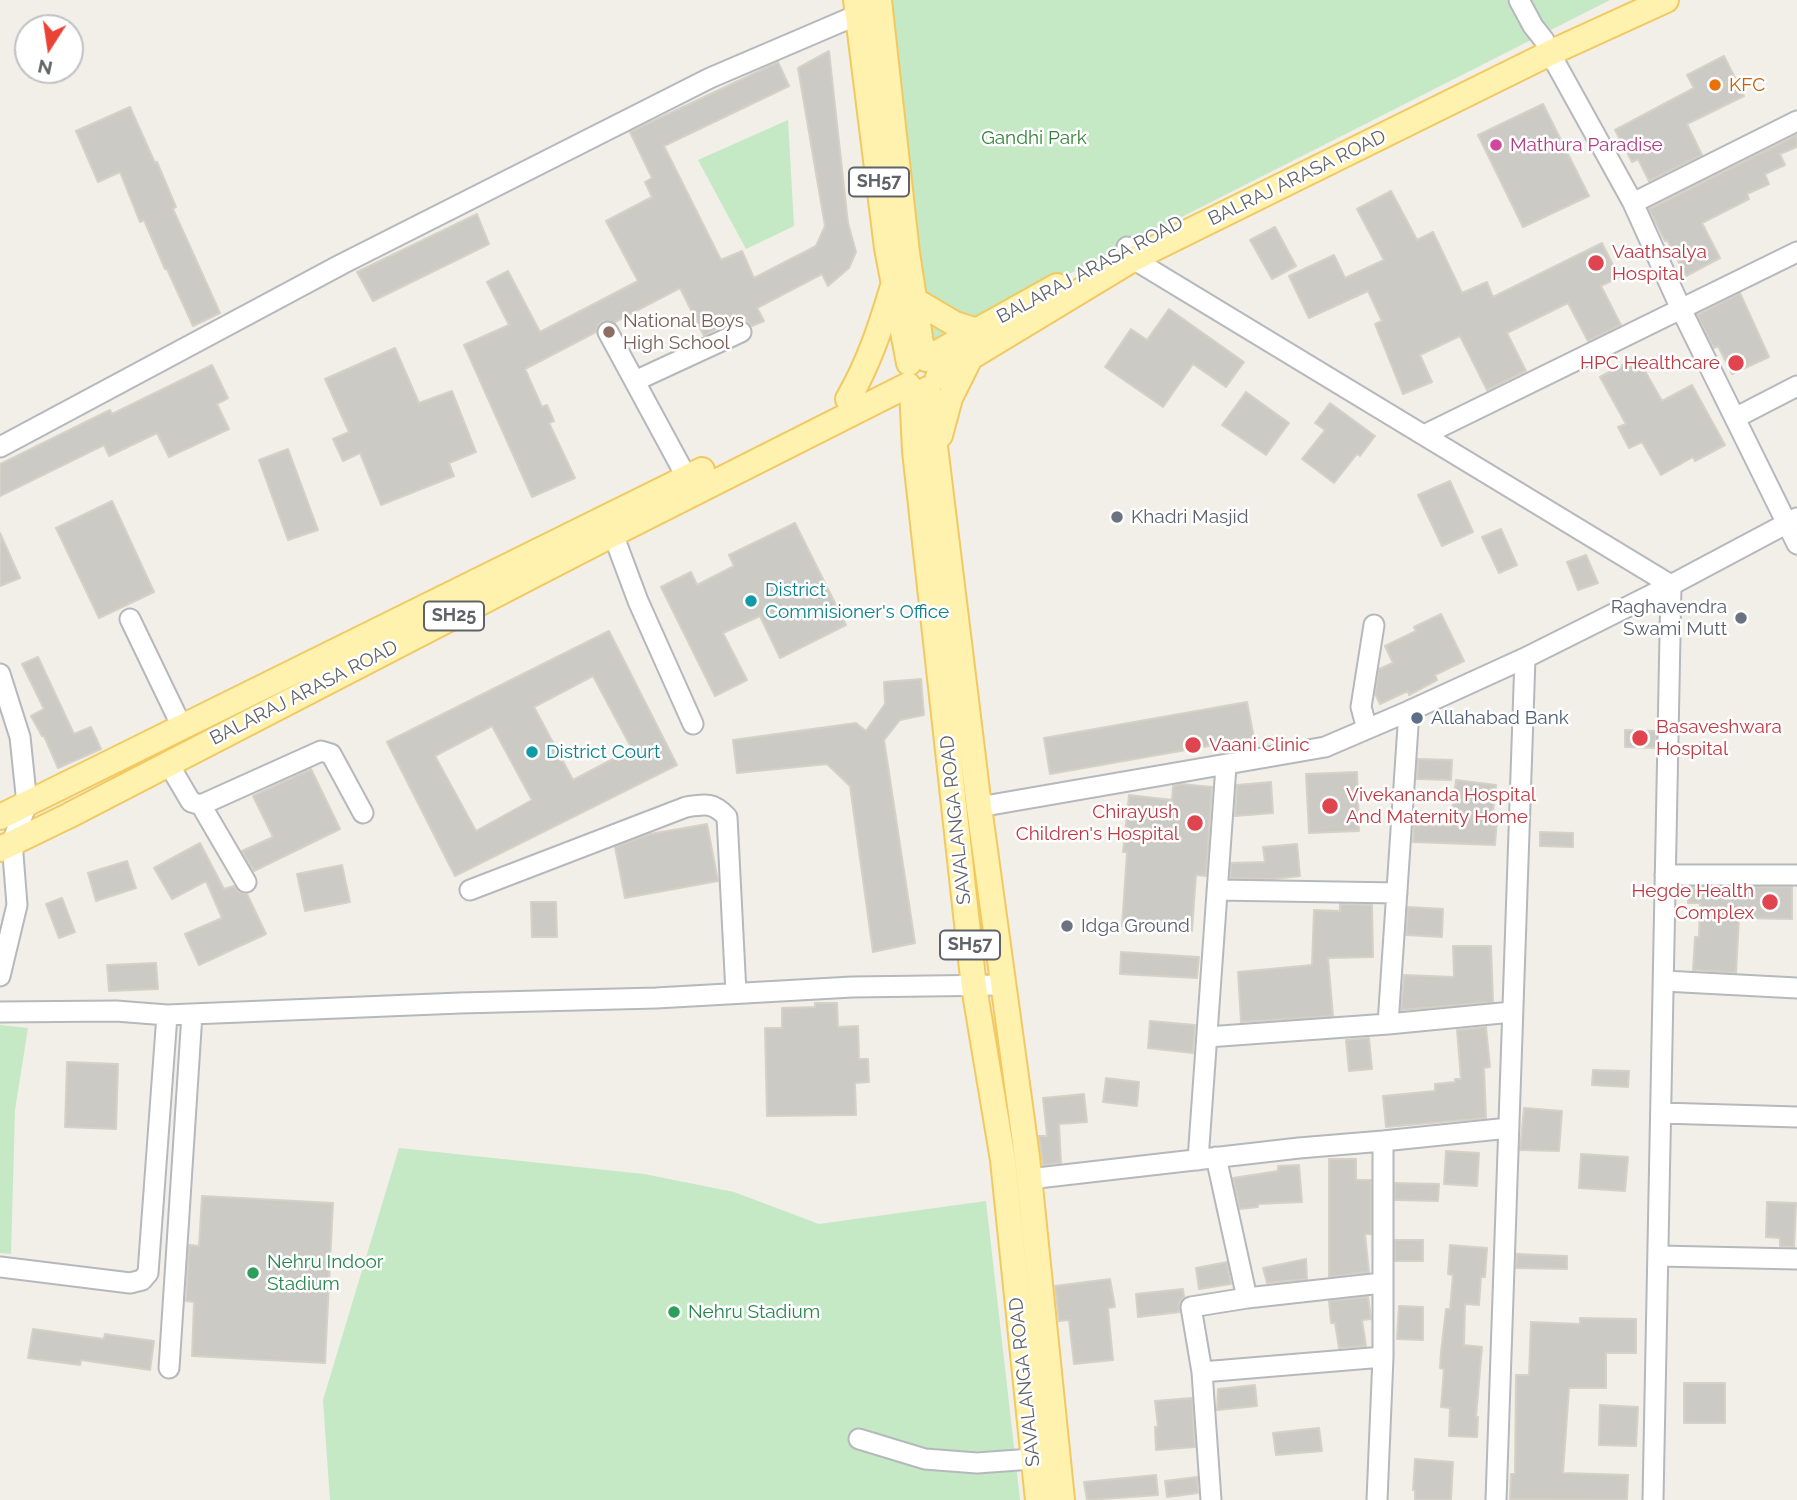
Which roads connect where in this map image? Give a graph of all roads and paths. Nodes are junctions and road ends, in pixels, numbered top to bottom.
1 (1520, 0) edge
2 (1633, 0) edge
3 (1667, 0) edge
4 (868, 5) edge
5 (1547, 46) junction
6 (1797, 121) edge
7 (1633, 203) junction
8 (1797, 252) edge
9 (1130, 253) junction
10 (894, 283) junction
11 (916, 301) junction
12 (1681, 309) junction
13 (741, 331) dead end
14 (977, 331) junction
15 (608, 332) dead end
16 (970, 357) junction
17 (919, 374) junction
18 (635, 381) junction
19 (1797, 386) edge
20 (848, 399) junction
21 (1735, 418) junction
22 (1423, 435) junction
23 (0, 447) edge
24 (937, 456) junction
25 (687, 478) junction
26 (1792, 520) edge
27 (613, 534) junction
28 (1797, 544) edge
29 (1671, 585) junction
30 (130, 619) dead end
31 (1374, 625) dead end
32 (1525, 658) junction
33 (0, 674) edge
34 (1409, 711) junction
35 (693, 724) dead end
36 (182, 727) junction
37 (1367, 729) junction
38 (168, 763) junction
39 (1226, 766) junction
40 (27, 804) junction
41 (201, 805) junction
42 (979, 807) junction
43 (363, 813) dead end
44 (0, 817) edge
45 (6, 846) edge
46 (1665, 875) junction
47 (1797, 875) edge
48 (246, 882) dead end
49 (470, 890) dead end
50 (1217, 890) junction
51 (1398, 893) junction
52 (0, 976) edge
53 (1664, 981) junction
54 (1003, 985) junction
55 (974, 987) junction
56 (1797, 988) edge
57 (736, 993) junction
58 (0, 1012) edge
59 (1512, 1012) junction
60 (192, 1014) junction
61 (167, 1015) junction
62 (1388, 1024) junction
63 (1206, 1037) junction
64 (1661, 1113) junction
65 (1797, 1117) edge
66 (1509, 1128) junction
67 (1382, 1141) junction
68 (1207, 1158) junction
69 (1029, 1179) junction
70 (1658, 1256) junction
71 (1797, 1259) edge
72 (0, 1267) edge
73 (1382, 1283) junction
74 (1247, 1298) junction
75 (1383, 1357) junction
76 (169, 1368) dead end
77 (1202, 1372) junction
78 (859, 1440) dead end
79 (1046, 1458) junction
80 (1038, 1500) edge
81 (1062, 1500) edge
82 (1211, 1500) edge
83 (1377, 1500) edge
84 (1496, 1500) edge
85 (1653, 1500) edge

1 - 5 street
2 - 5 main road
3 - 5 main road, BALRAJ ARASA ROAD
4 - 10 main road, SAVALANGA ROAD / SH57
4 - 11 main road, SAVALANGA ROAD / SH57
4 - 23 street
5 - 7 street
5 - 9 main road, BALRAJ ARASA ROAD
6 - 7 street
7 - 12 street
8 - 12 street
9 - 14 main road, BALARAJ ARASA ROAD
9 - 16 main road, BALRAJ ARASA ROAD
9 - 22 street
10 - 17 main road, SAVALANGA ROAD / SH57
10 - 20 main road
11 - 14 main road
11 - 17 main road, SAVALANGA ROAD / SH57
12 - 21 street
12 - 22 street
13 - 18 street
14 - 17 main road, BALARAJ ARASA ROAD
15 - 18 street
16 - 17 main road, BALRAJ ARASA ROAD
16 - 24 main road
17 - 20 main road, BALARAJ ARASA ROAD / SH25
17 - 24 main road, SAVALANGA ROAD / SH57
17 - 27 main road, BALARAJ ARASA ROAD / SH25
17 - 55 main road, SAVALANGA ROAD / SH57
18 - 25 street
19 - 21 street
20 - 25 main road, BALARAJ ARASA ROAD / SH25
21 - 26 street
22 - 29 street
24 - 42 main road, SAVALANGA ROAD / SH57
25 - 36 main road, BALARAJ ARASA ROAD / SH25
26 - 28 street
26 - 29 street
27 - 35 street
27 - 38 main road, BALARAJ ARASA ROAD / SH25
29 - 32 street
29 - 46 street
30 - 36 street
31 - 37 street
32 - 34 street
32 - 59 street
33 - 40 street
34 - 37 street
34 - 51 street
36 - 40 main road, BALARAJ ARASA ROAD / SH25
37 - 39 street
38 - 41 street
38 - 45 main road, BALARAJ ARASA ROAD / SH25
39 - 42 street
39 - 50 street
40 - 44 main road, BALARAJ ARASA ROAD / SH25
40 - 45 street
41 - 43 street
41 - 48 street
42 - 54 main road, SAVALANGA ROAD / SH57
45 - 52 street
46 - 47 street
46 - 53 street
49 - 57 street
50 - 51 street
50 - 63 street
51 - 62 street
53 - 56 street
53 - 64 street
54 - 55 street
54 - 69 main road, SAVALANGA ROAD / SH57
55 - 57 street
55 - 79 main road, SAVALANGA ROAD / SH57
57 - 60 street
58 - 61 street
59 - 62 street
59 - 66 street
60 - 61 street
60 - 76 street
61 - 72 street
62 - 63 street
63 - 68 street
64 - 65 street
64 - 70 street
66 - 67 street
66 - 84 street
67 - 68 street
67 - 73 street
68 - 69 street
68 - 74 street
69 - 79 main road, SAVALANGA ROAD / SH57
70 - 71 street
70 - 85 street
73 - 74 street
73 - 75 street
74 - 77 street
75 - 77 street
75 - 83 street
77 - 82 street
78 - 79 street
79 - 80 main road, SAVALANGA ROAD / SH57
79 - 81 main road, SAVALANGA ROAD / SH57

